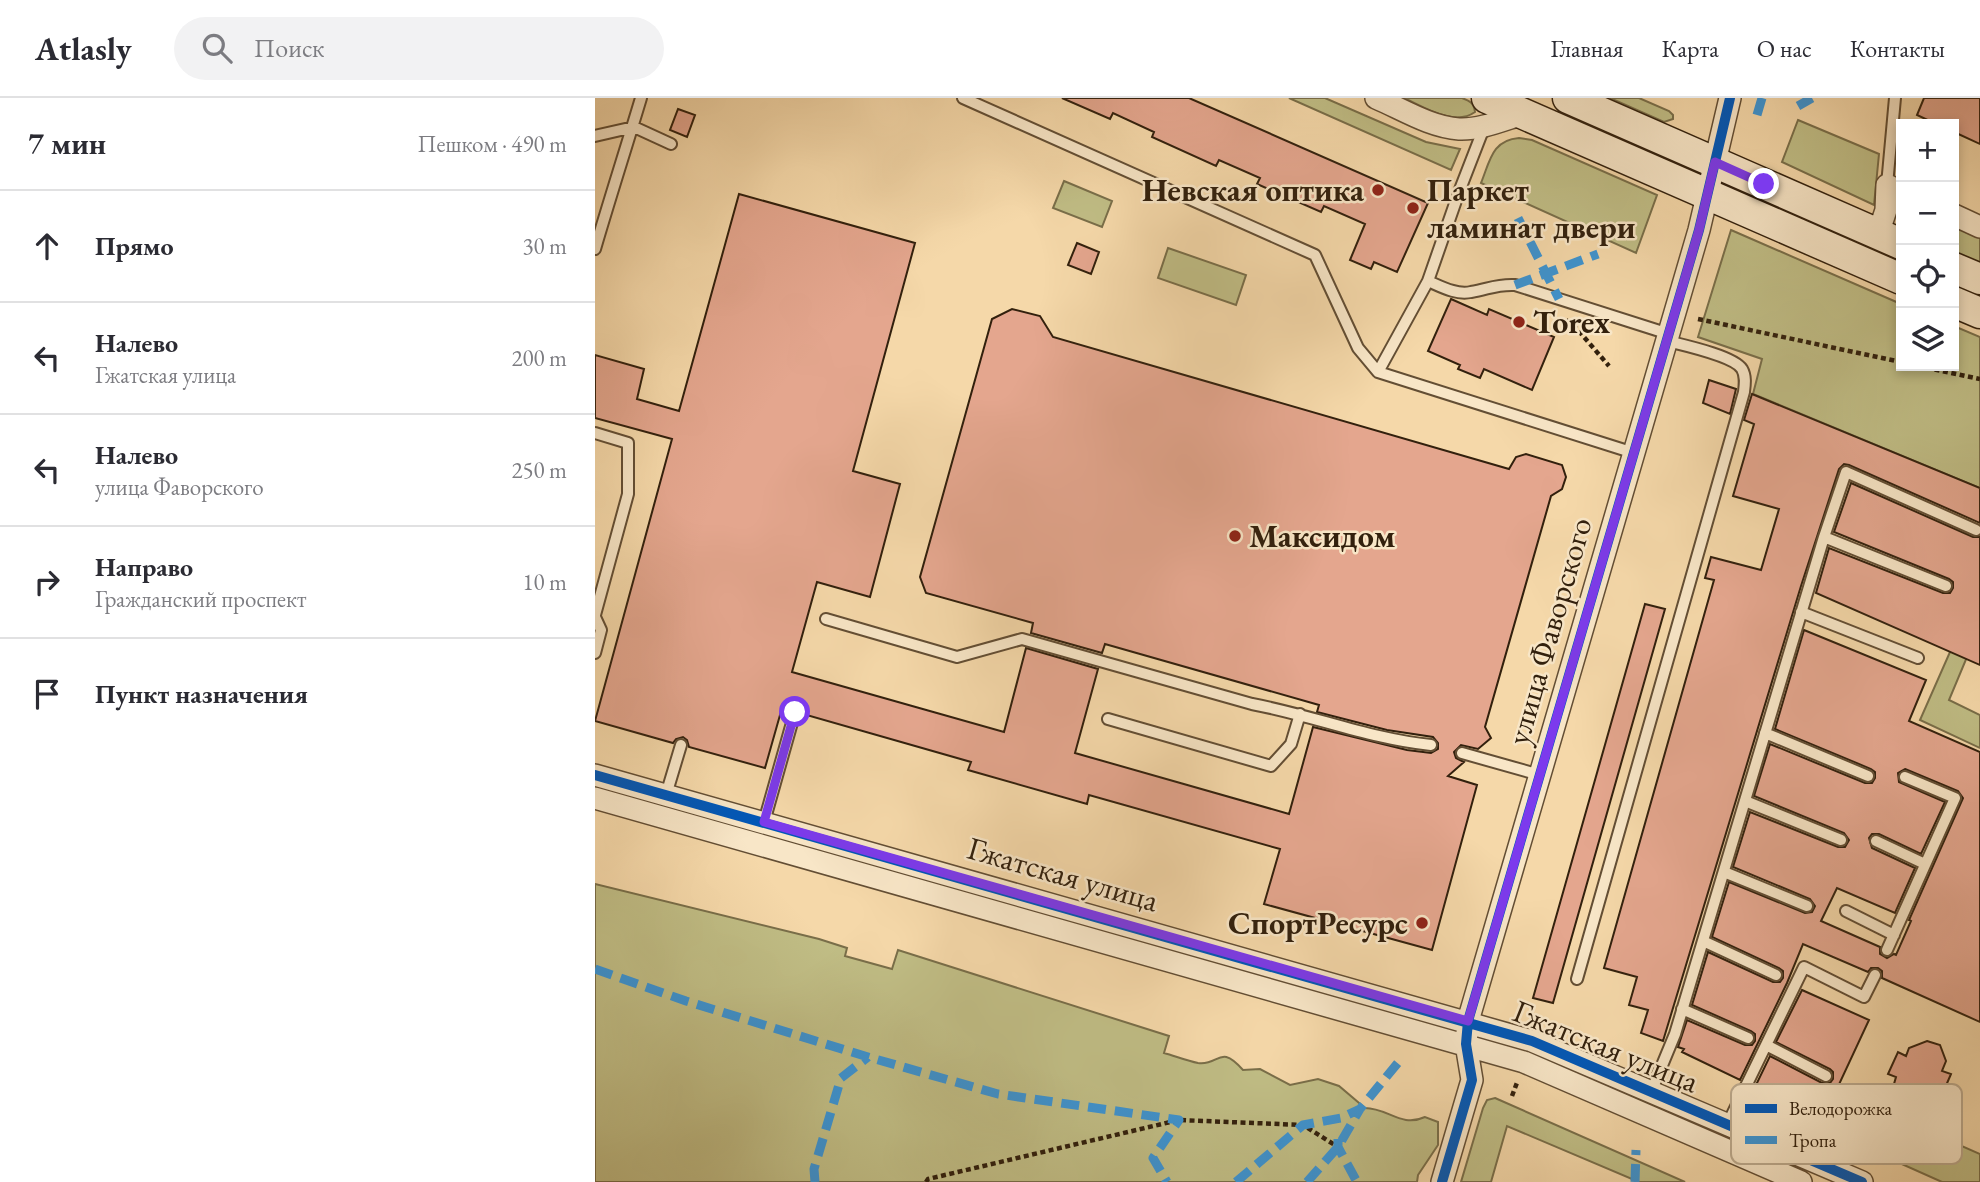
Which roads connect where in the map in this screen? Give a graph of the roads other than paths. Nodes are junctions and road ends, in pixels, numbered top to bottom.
1 (963, 98) edge
2 (1376, 98) edge
3 (1568, 98) edge
4 (1730, 98) edge
5 (1895, 98) edge
6 (637, 99) edge
7 (1486, 112) edge
8 (634, 127) junction
9 (595, 136) edge
10 (671, 144) dead end
11 (1715, 162) junction
12 (1894, 189) edge
13 (1707, 194) junction
14 (1959, 217) edge
15 (1980, 227) edge
16 (1890, 239) edge
17 (595, 248) edge
18 (1959, 270) edge
19 (1896, 277) edge
20 (1980, 279) edge
21 (1428, 281) junction
22 (1959, 304) edge
23 (1980, 313) edge
24 (1668, 337) junction
25 (1378, 372) junction
26 (595, 433) edge
27 (1634, 453) junction
28 (1976, 530) dead end
29 (1824, 537) junction
30 (1946, 586) dead end
31 (1801, 612) junction
32 (595, 616) edge
33 (826, 620) dead end
34 (595, 653) edge
35 (1918, 658) dead end
36 (795, 712) dead end
37 (1300, 714) junction
38 (1108, 719) dead end
39 (1765, 733) junction
40 (681, 745) dead end
41 (1431, 745) dead end
42 (1462, 753) dead end
43 (595, 775) edge
44 (1540, 775) junction
45 (1868, 776) dead end
46 (1905, 777) dead end
47 (666, 795) junction
48 (595, 798) edge
49 (1745, 801) junction
50 (764, 822) junction
51 (1841, 840) dead end
52 (1876, 841) dead end
53 (1925, 864) junction
54 (1724, 872) junction
55 (1807, 906) dead end
56 (1846, 911) dead end
57 (1894, 935) junction
58 (1703, 941) junction
59 (1887, 950) dead end
60 (1776, 975) dead end
61 (1875, 975) dead end
62 (1577, 979) dead end
63 (1682, 1009) junction
64 (1468, 1021) junction
65 (1748, 1038) dead end
66 (1466, 1044) junction
67 (1766, 1045) junction
68 (1826, 1076) dead end
69 (1747, 1084) edge
70 (1651, 1092) junction
71 (1731, 1118) edge
72 (1728, 1124) junction
73 (1731, 1125) edge
74 (1731, 1158) edge
75 (1743, 1164) edge
76 (1820, 1164) edge
77 (1767, 1175) edge
78 (1442, 1182) edge
79 (1801, 1182) edge
80 (1862, 1182) edge

1 - 25 lane
2 - 7 street
3 - 11 main road
4 - 11 street, улица Фаворского
5 - 12 lane
6 - 8 lane
7 - 13 main road
7 - 21 lane
8 - 9 lane
8 - 10 lane
8 - 17 lane
11 - 13 street, улица Фаворского
11 - 16 main road
12 - 16 street
13 - 19 main road
13 - 24 street, улица Фаворского
14 - 15 street
18 - 20 main road
21 - 24 lane
21 - 25 lane
22 - 23 main road
24 - 27 street, улица Фаворского
24 - 62 lane
25 - 27 lane
26 - 32 lane
27 - 44 street, улица Фаворского
28 - 29 lane
29 - 30 lane
29 - 31 lane
31 - 35 lane
31 - 39 lane
32 - 34 lane
33 - 37 lane
36 - 50 lane
37 - 38 lane
37 - 41 lane
39 - 45 lane
39 - 49 lane
40 - 47 lane
42 - 44 lane
43 - 47 street, Гжатская улица
44 - 64 street, улица Фаворского
46 - 53 lane
47 - 50 street, Гжатская улица
48 - 66 street, Гжатская улица
49 - 51 lane
49 - 54 lane
50 - 64 street, Гжатская улица
52 - 53 lane
53 - 57 lane
54 - 55 lane
54 - 58 lane
56 - 57 lane
57 - 59 lane
58 - 60 lane
58 - 63 lane
61 - 67 lane
63 - 65 lane
63 - 70 lane
64 - 66 street, улица Фаворского
64 - 70 street, Гжатская улица
66 - 74 street, Гжатская улица
66 - 78 street, улица Фаворского
67 - 68 lane
67 - 69 lane
70 - 72 street, Гжатская улица
71 - 72 lane
72 - 73 street, Гжатская улица
75 - 77 street, Гжатская улица
76 - 80 street, Гжатская улица
77 - 79 street, Гжатская улица

